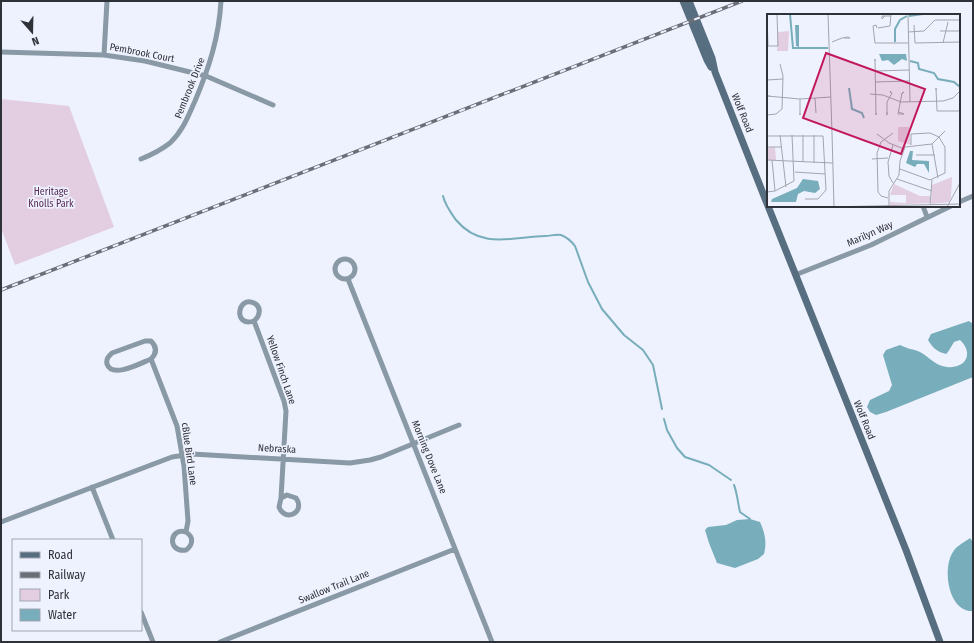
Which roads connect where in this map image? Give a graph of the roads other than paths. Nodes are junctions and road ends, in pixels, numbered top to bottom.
1 (107, 1) edge
2 (221, 1) edge
3 (683, 1) edge
4 (689, 1) edge
5 (1, 52) edge
6 (104, 55) junction
7 (715, 72) junction
8 (206, 76) junction
9 (273, 105) dead end
10 (141, 159) dead end
11 (973, 196) edge
12 (960, 202) edge
13 (767, 203) edge
14 (768, 207) edge
15 (923, 207) edge
16 (949, 207) edge
17 (927, 216) junction
18 (795, 274) junction
19 (348, 279) dead end
20 (254, 321) junction
21 (151, 359) junction
22 (459, 425) dead end
23 (414, 444) junction
24 (182, 455) junction
25 (283, 458) junction
26 (92, 487) junction
27 (281, 498) junction
28 (1, 522) edge
29 (186, 532) dead end
30 (113, 539) edge
31 (455, 549) junction
32 (142, 614) edge
33 (153, 642) edge
34 (220, 642) edge
35 (492, 642) edge
36 (940, 642) edge

1 - 6 street
2 - 8 street, Pembrook Drive
3 - 7 main road, Wolf Road
4 - 7 main road, Wolf Road
5 - 6 street, Pembrook Court
6 - 8 street, Pembrook Court
7 - 13 main road, Wolf Road
8 - 9 street, Pembrook Court
8 - 10 street, Pembrook Drive
11 - 12 street
14 - 18 main road, Wolf Road
15 - 17 street
16 - 17 street, Marilyn Way
17 - 18 street, Marilyn Way
18 - 36 main road, Wolf Road
19 - 23 street, Morning Dove Lane
20 - 20 street, Yellow Finch Lane
20 - 25 street, Yellow Finch Lane
21 - 21 street, cBlue Bird Lane
21 - 24 street, cBlue Bird Lane
22 - 23 street, Nebraska
23 - 25 street, Nebraska
23 - 31 street, Morning Dove Lane
24 - 25 street, Nebraska
24 - 26 street, Nebraska
24 - 29 street, cBlue Bird Lane
25 - 27 street, Yellow Finch Lane
26 - 28 street, Nebraska
26 - 30 street
27 - 27 street, Yellow Finch Lane
31 - 34 street, Swallow Trail Lane
31 - 35 street, Morning Dove Lane
32 - 33 street

